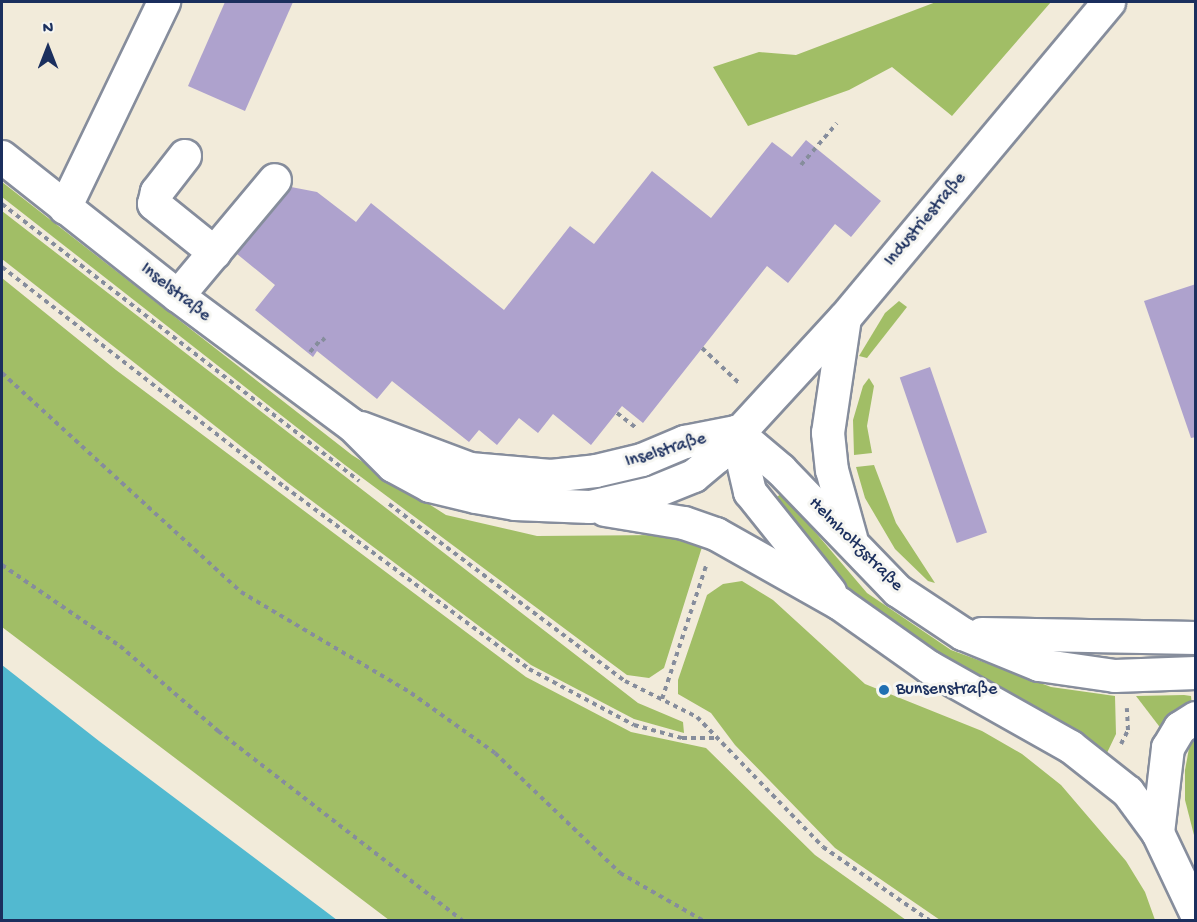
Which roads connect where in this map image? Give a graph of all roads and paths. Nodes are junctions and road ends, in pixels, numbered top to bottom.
1 (164, 2) edge
2 (1109, 2) edge
3 (837, 123) dead end
4 (185, 156) dead end
5 (2, 157) edge
6 (801, 165) dead end
7 (274, 180) dead end
8 (2, 204) edge
9 (65, 208) junction
10 (215, 253) junction
11 (2, 267) edge
12 (178, 296) junction
13 (845, 318) junction
14 (325, 341) dead end
15 (314, 348) dead end
16 (702, 348) dead end
17 (2, 373) edge
18 (735, 379) dead end
19 (352, 425) junction
20 (736, 432) junction
21 (361, 483) dead end
22 (380, 497) dead end
23 (590, 507) junction
24 (853, 544) junction
25 (709, 557) dead end
26 (2, 565) edge
27 (840, 604) junction
28 (963, 634) junction
29 (1196, 638) edge
30 (1196, 673) edge
31 (1126, 696) dead end
32 (663, 699) junction
33 (1196, 718) edge
34 (717, 738) junction
35 (1118, 751) dead end
36 (1158, 833) junction
37 (1196, 913) edge
38 (462, 921) edge
39 (702, 921) edge
40 (929, 921) edge

1 - 9 street
2 - 13 street, Industriestraße
3 - 6 path
4 - 10 street
5 - 9 street, Inselstraße
7 - 10 street
8 - 21 path
9 - 12 street, Inselstraße
10 - 12 street
11 - 34 path
12 - 19 street, Inselstraße
13 - 20 street, Industriestraße
13 - 24 street
14 - 15 path
16 - 18 path
17 - 39 path
19 - 20 street, Inselstraße
19 - 23 street, Inselstraße
20 - 23 street, Inselstraße
20 - 24 street, Helmholtzstraße
20 - 27 street
22 - 32 path
23 - 27 street
24 - 28 street, Helmholtzstraße
25 - 32 path
26 - 38 path
27 - 36 street
28 - 29 street
28 - 30 street, Helmholtzstraße
31 - 35 path
32 - 34 path
33 - 36 street
34 - 40 path
36 - 37 street

